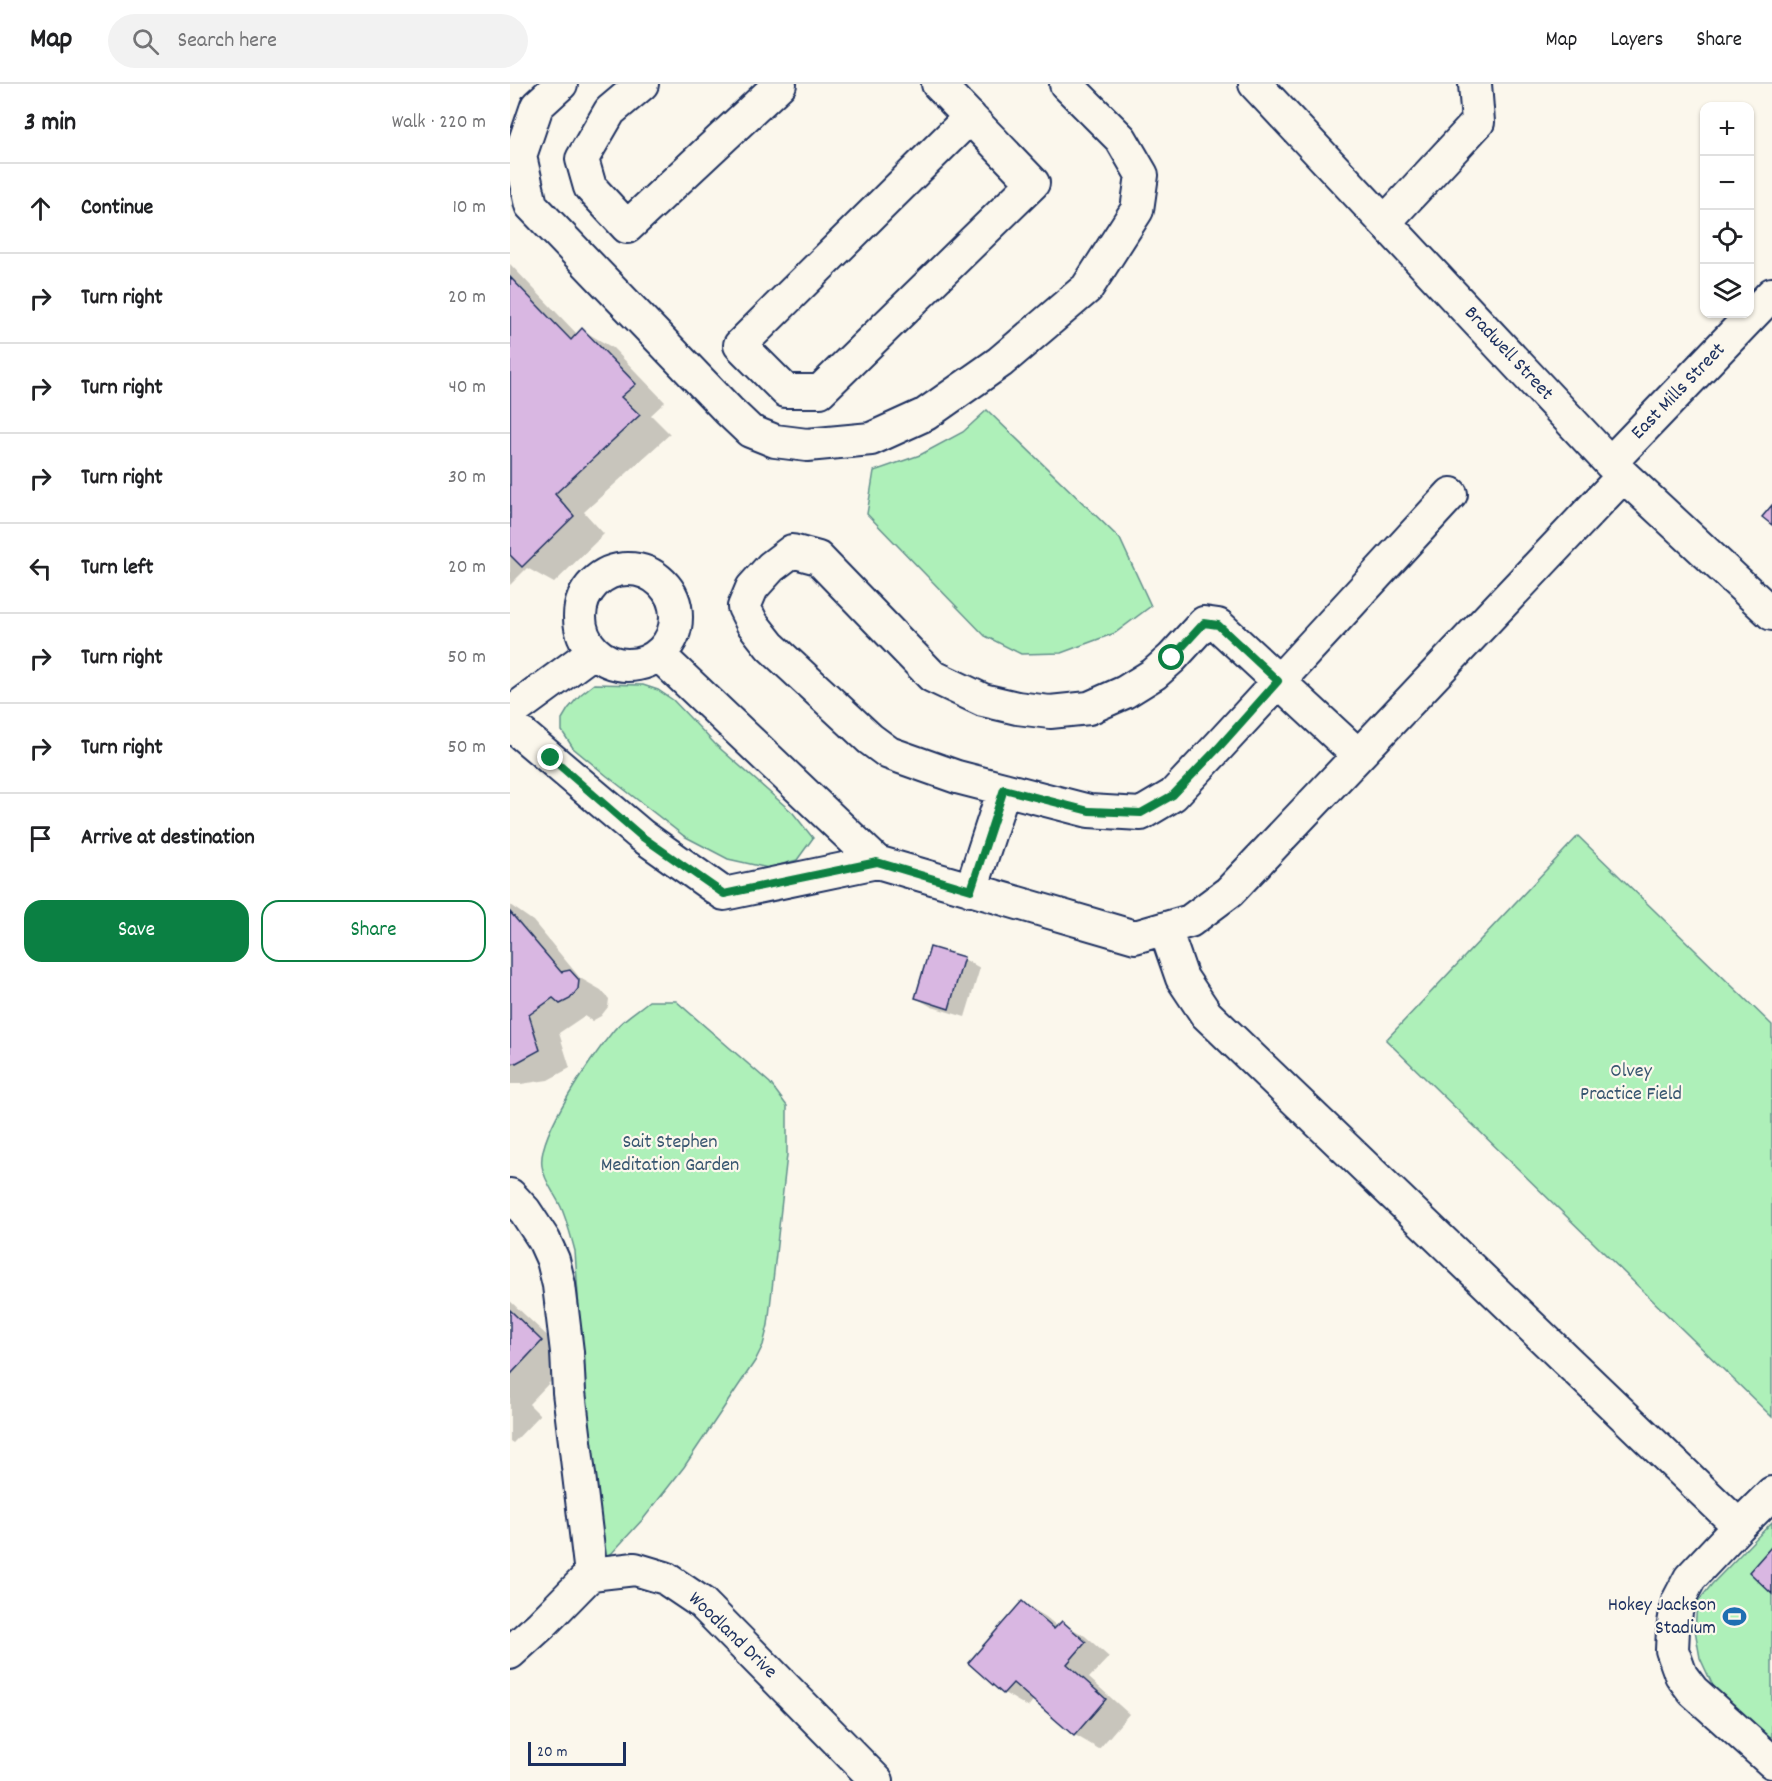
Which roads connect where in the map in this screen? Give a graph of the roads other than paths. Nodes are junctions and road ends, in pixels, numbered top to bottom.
1 (561, 84) edge
2 (642, 84) edge
3 (780, 84) edge
4 (938, 84) edge
5 (1066, 84) edge
6 (1255, 84) edge
7 (1475, 84) edge
8 (970, 117) junction
9 (520, 194) edge
10 (1385, 222) junction
11 (1772, 294) edge
12 (1617, 470) junction
13 (1451, 494) dead end
14 (1772, 614) edge
15 (594, 652) junction
16 (659, 655) junction
17 (1278, 681) junction
18 (510, 713) edge
19 (510, 724) edge
20 (1358, 755) junction
21 (1004, 789) junction
22 (877, 862) junction
23 (971, 890) junction
24 (1165, 928) junction
25 (510, 1195) edge
26 (1772, 1493) edge
27 (1739, 1526) junction
28 (591, 1574) junction
29 (510, 1653) edge
30 (1772, 1762) edge
31 (877, 1781) edge

1 - 9 street
2 - 3 street
4 - 8 street
5 - 9 street
6 - 10 street, Bradwell Street
7 - 10 street
8 - 8 street
10 - 12 street, Bradwell Street
11 - 12 street, East Mills Street
12 - 14 street, Bradwell Street
12 - 20 street, East Mills Street
13 - 17 street
15 - 16 street
15 - 16 street
15 - 18 street
16 - 22 street
17 - 20 street
17 - 21 street
17 - 21 street
19 - 22 street
20 - 24 street, East Mills Street
21 - 23 street
22 - 23 street, East Mills Street
23 - 24 street, East Mills Street
24 - 27 street
25 - 28 street
26 - 27 street
27 - 30 street
28 - 29 street
28 - 31 street, Woodland Drive

